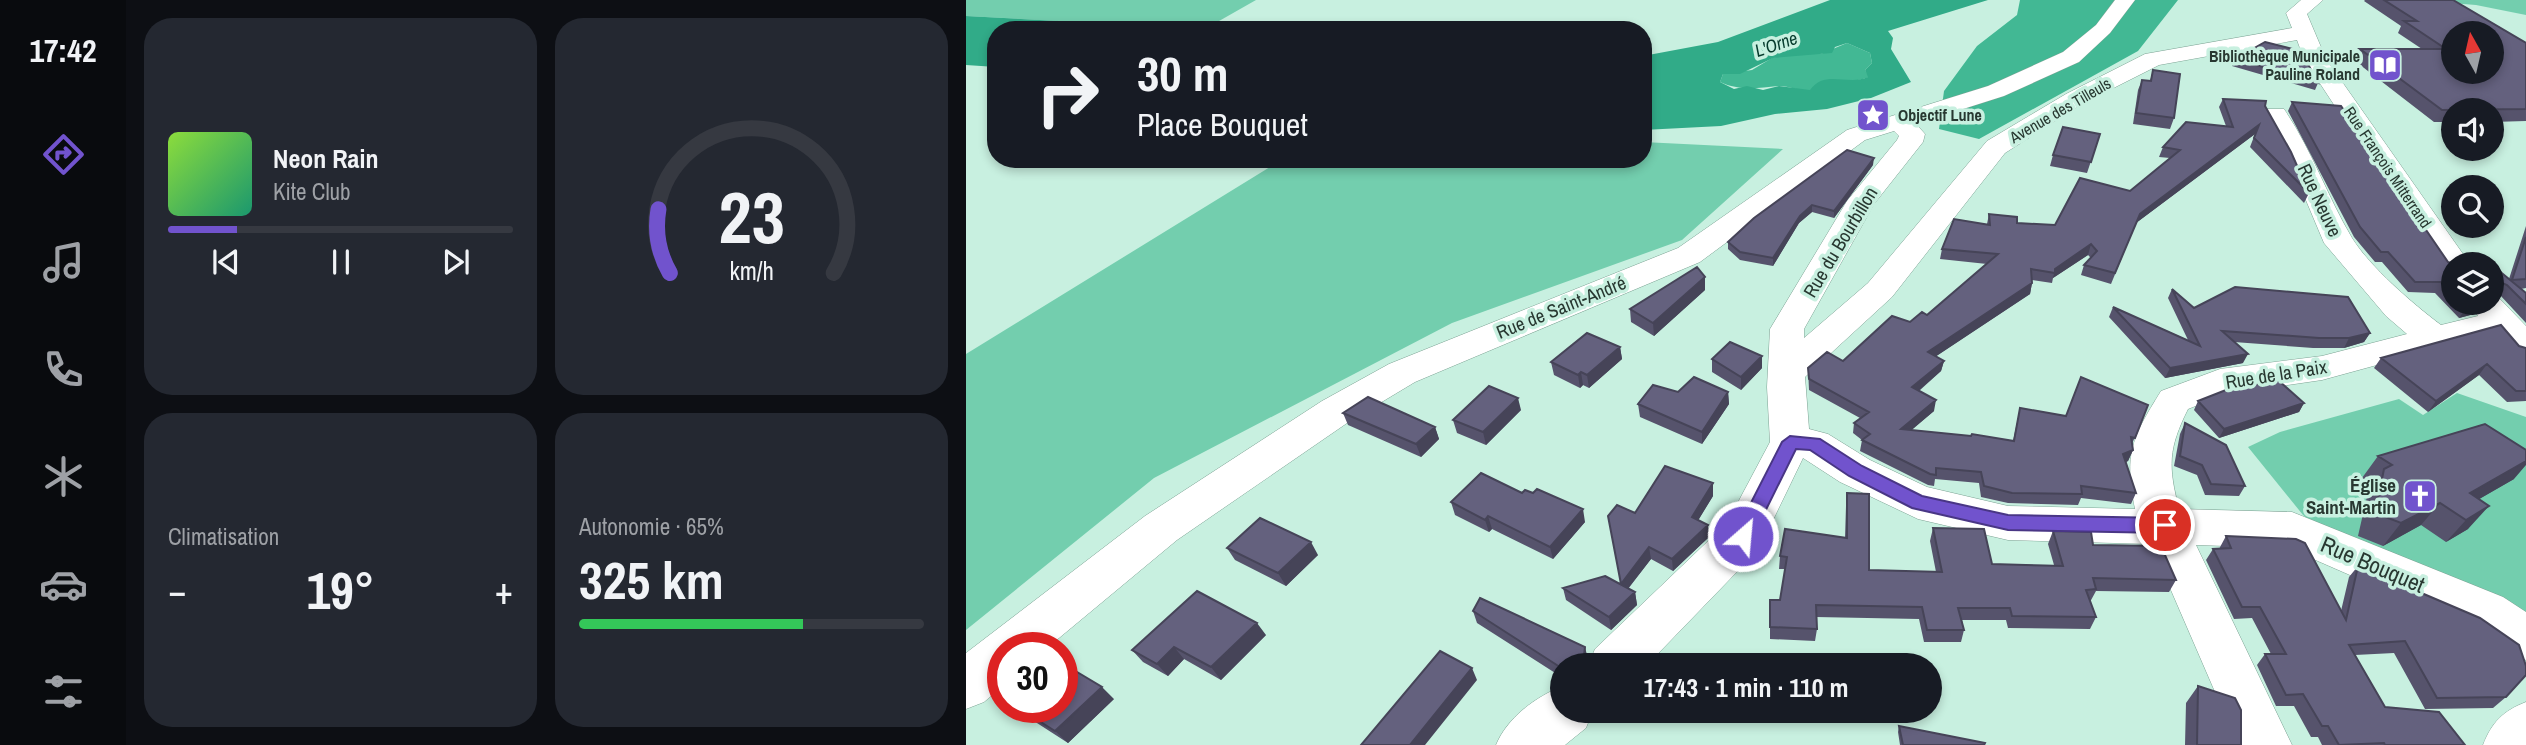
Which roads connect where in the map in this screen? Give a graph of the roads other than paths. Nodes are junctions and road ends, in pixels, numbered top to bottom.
1 (2125, 0) edge
2 (2302, 10) edge
3 (2275, 114) dead end
4 (1901, 124) junction
5 (2446, 252) edge
6 (2486, 315) edge
7 (2496, 315) edge
8 (2434, 338) junction
9 (2526, 347) edge
10 (1787, 373) junction
11 (1790, 442) junction
12 (2165, 525) junction
13 (1030, 632) edge
14 (2526, 638) edge
15 (1625, 653) edge
16 (987, 667) edge
17 (966, 685) edge
18 (1551, 723) edge
19 (2526, 728) edge
20 (1523, 745) edge
21 (2265, 745) edge
22 (2510, 745) edge

1 - 4 street, Rue de Saint-André
2 - 5 street, Rue François Mitterrand
2 - 10 street, Avenue des Tilleuls
3 - 8 street, Rue Neuve
4 - 10 street, Rue du Bourbillon
4 - 13 street, Rue de Saint-André
6 - 8 street, Rue de la Paix
7 - 9 street
8 - 12 street, Rue de la Paix
10 - 11 street
11 - 12 street, Rue Bouquet
11 - 15 street
12 - 14 street, Rue Bouquet
12 - 21 street, Rue de la Paix
16 - 17 street
18 - 20 street
19 - 22 street

